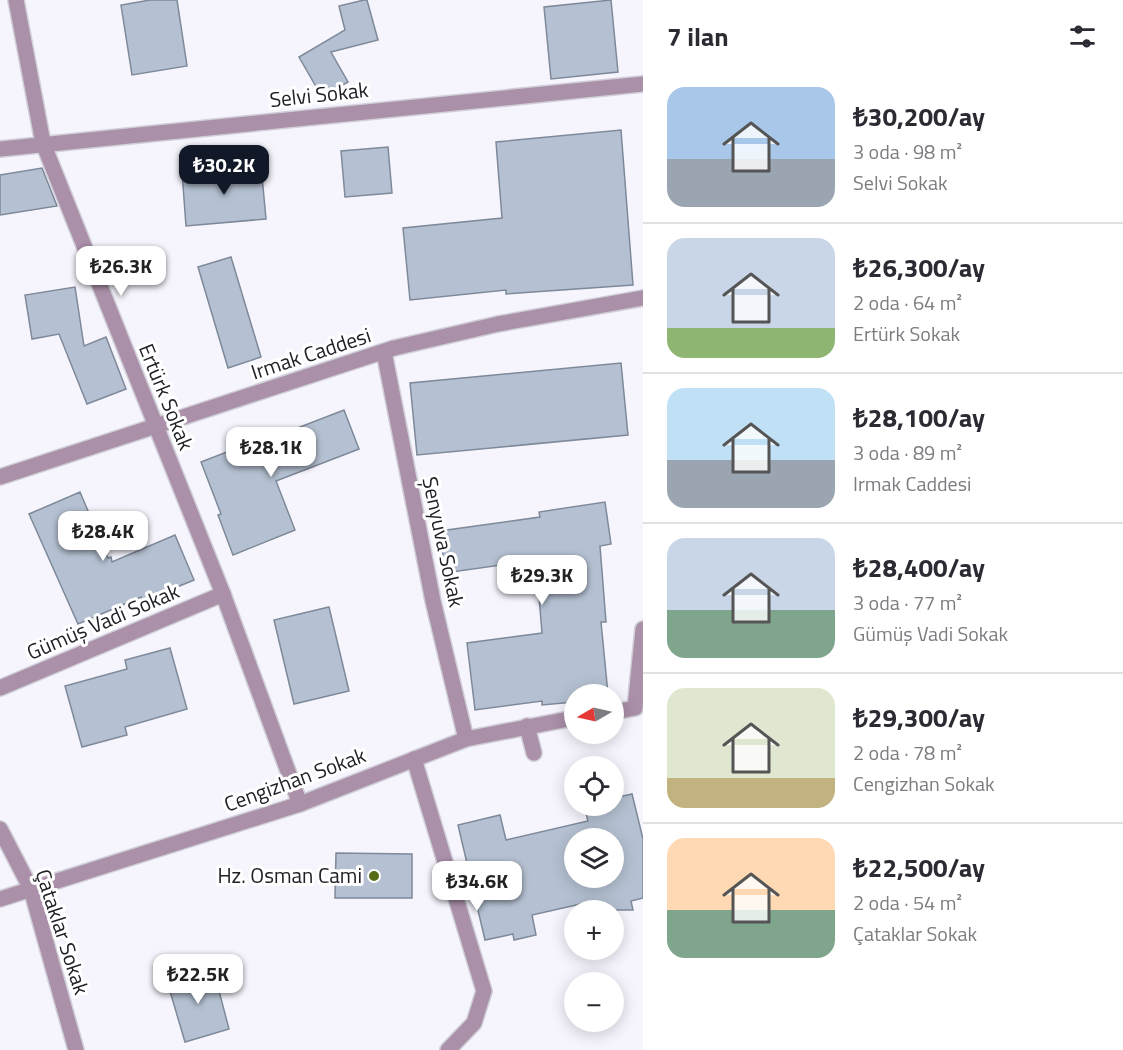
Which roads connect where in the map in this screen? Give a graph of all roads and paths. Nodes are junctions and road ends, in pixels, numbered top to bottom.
1 (16, 0) edge
2 (643, 84) edge
3 (43, 143) junction
4 (0, 149) edge
5 (643, 298) edge
6 (384, 352) junction
7 (155, 427) junction
8 (0, 477) edge
9 (223, 594) junction
10 (643, 629) edge
11 (0, 688) edge
12 (639, 708) edge
13 (624, 710) edge
14 (564, 720) edge
15 (527, 726) junction
16 (466, 739) junction
17 (534, 753) dead end
18 (414, 759) junction
19 (300, 804) junction
20 (0, 829) edge
21 (31, 889) junction
22 (0, 899) edge
23 (76, 1050) edge
24 (448, 1050) edge

1 - 3 street, Ertürk Sokak
2 - 3 street, Selvi Sokak
3 - 4 street, Selvi Sokak
3 - 7 street, Ertürk Sokak
5 - 6 street, Irmak Caddesi
6 - 7 street, Irmak Caddesi
6 - 16 street, Şenyuva Sokak
7 - 8 street, Irmak Caddesi
7 - 9 street, Ertürk Sokak
9 - 11 street, Gümüş Vadi Sokak
9 - 19 street, Ertürk Sokak
10 - 12 street
12 - 13 street
14 - 15 street, Cengizhan Sokak
15 - 16 street, Cengizhan Sokak
15 - 17 street
16 - 18 street, Cengizhan Sokak
18 - 19 street, Cengizhan Sokak
18 - 24 street
19 - 21 street, Cengizhan Sokak
20 - 21 street, Çataklar Sokak
21 - 22 street, Cengizhan Sokak
21 - 23 street, Çataklar Sokak

